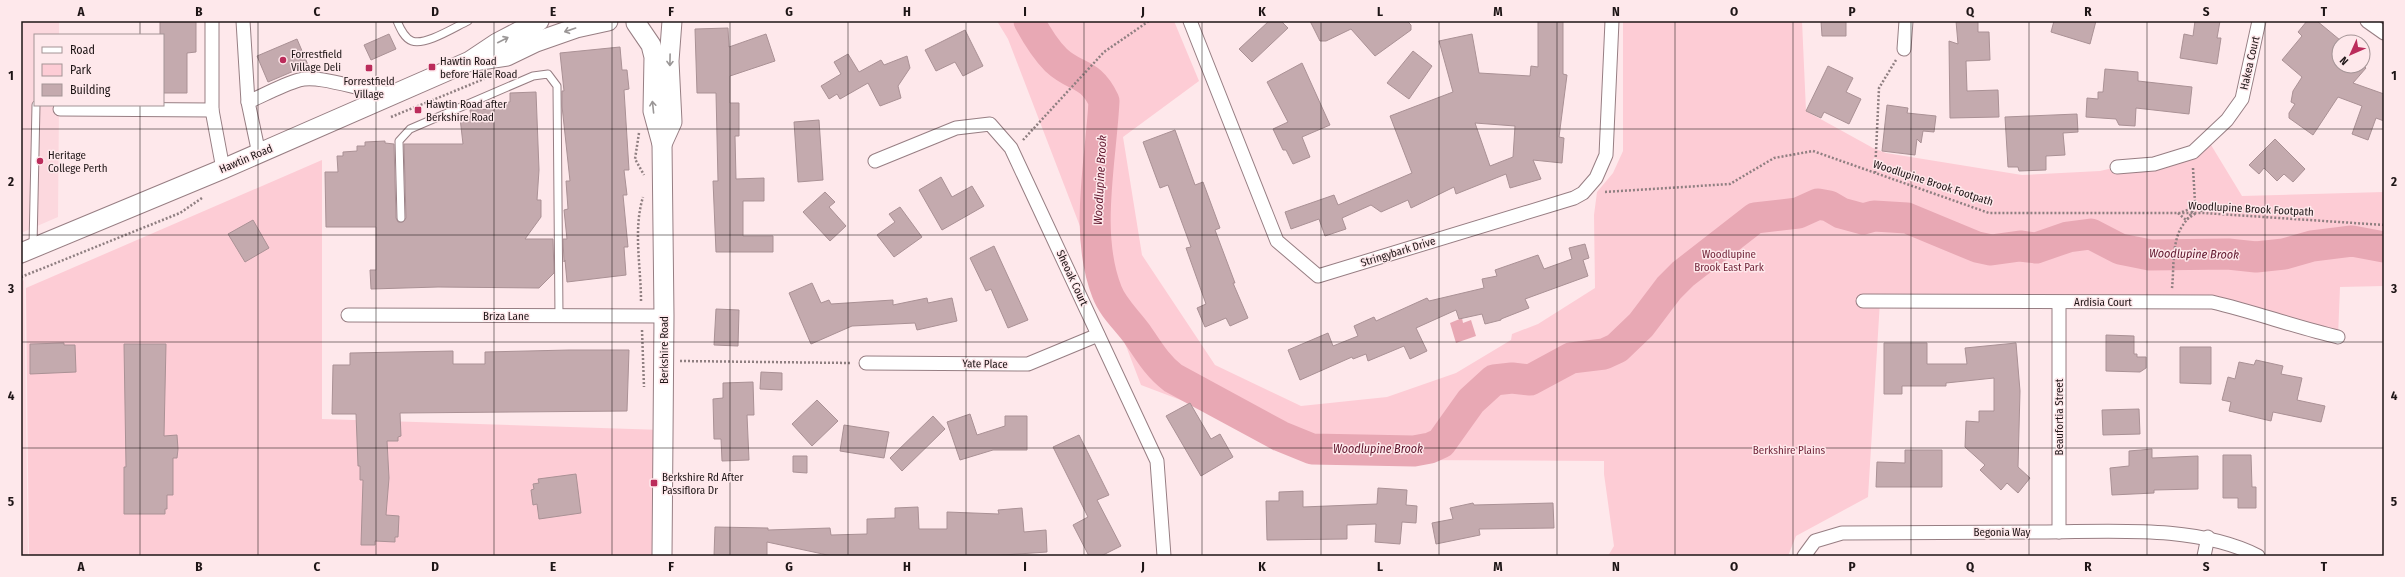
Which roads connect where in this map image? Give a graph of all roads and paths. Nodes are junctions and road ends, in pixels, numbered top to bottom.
1 (212, 21) edge
2 (243, 21) edge
3 (397, 21) edge
4 (468, 21) edge
5 (539, 21) edge
6 (608, 21) edge
7 (669, 21) edge
8 (672, 21) edge
9 (1149, 21) edge
10 (1190, 21) edge
11 (1612, 21) edge
12 (1906, 21) edge
13 (2259, 21) edge
14 (2367, 21) edge
15 (635, 22) edge
16 (2384, 33) edge
17 (1904, 49) joint
18 (470, 61) junction
19 (489, 77) dead end
20 (399, 92) junction
21 (248, 102) junction
22 (36, 106) edge
23 (60, 109) dead end
24 (212, 110) junction
25 (385, 120) dead end
26 (639, 130) dead end
27 (662, 144) junction
28 (1011, 148) junction
29 (2193, 152) junction
30 (259, 154) junction
31 (876, 161) dead end
32 (2117, 167) dead end
33 (223, 170) junction
34 (1875, 173) junction
35 (646, 182) dead end
36 (1583, 193) junction
37 (644, 194) dead end
38 (203, 196) dead end
39 (2195, 202) junction
40 (2177, 213) junction
41 (2190, 213) junction
42 (2196, 213) junction
43 (2204, 213) junction
44 (401, 218) dead end
45 (2186, 220) junction
46 (2384, 225) edge
47 (27, 251) edge
48 (2174, 270) dead end
49 (21, 277) edge
50 (1863, 301) dead end
51 (2059, 302) junction
52 (348, 316) dead end
53 (559, 316) junction
54 (642, 316) junction
55 (664, 316) junction
56 (1098, 335) junction
57 (2338, 337) dead end
58 (664, 361) junction
59 (866, 362) joint
60 (644, 388) dead end
61 (2058, 532) junction
62 (2208, 537) junction
63 (662, 556) edge
64 (1164, 556) edge
65 (1804, 556) edge
66 (2204, 556) edge
67 (2258, 556) edge

1 - 24 street
2 - 21 street
3 - 4 lane
18 -> 5 main road, Hawtin Road
6 -> 18 main road, Hawtin Road
7 - 15 main road
8 -> 27 main road, Berkshire Road
9 - 28 path
10 - 36 street, Stringybark Drive
11 - 36 street, Stringybark Drive
12 - 17 street
13 - 29 street, Hakea Court
14 - 16 street
27 -> 15 main road, Berkshire Road
17 - 34 path
18 - 20 main road, Hawtin Road
19 - 25 path
20 - 21 street
20 - 30 main road, Hawtin Road
21 - 30 street
22 - 47 lane
23 - 24 street
24 - 33 street
26 - 35 path
27 - 55 main road, Berkshire Road
28 - 31 street, Sheoak Court
28 - 56 street, Sheoak Court
29 - 32 street, Hakea Court
29 - 39 path
30 - 33 main road, Hawtin Road
33 - 47 main road, Hawtin Road
34 - 36 path, Woodlupine Brook Footpath
34 - 40 path, Woodlupine Brook Footpath
37 - 54 path
38 - 49 path
39 - 40 path
39 - 41 path
39 - 43 path
40 - 41 path, Woodlupine Brook Footpath
40 - 45 path
41 - 42 path, Woodlupine Brook Footpath
41 - 45 path
42 - 43 path, Woodlupine Brook Footpath
42 - 45 path
43 - 46 path, Woodlupine Brook Footpath
44 - 53 lane
45 - 48 path
50 - 51 street, Ardisia Court
51 - 57 street, Ardisia Court
51 - 61 street, Beaufortia Street
52 - 53 street, Briza Lane
53 - 54 street, Briza Lane
54 - 55 street, Briza Lane
54 - 60 path
55 - 58 main road, Berkshire Road
56 - 59 street, Yate Place
56 - 64 street, Sheoak Court
58 - 59 path
58 - 63 main road, Berkshire Road
61 - 62 street, Begonia Way
61 - 65 street, Begonia Way
62 - 66 street
62 - 67 street, Begonia Way

